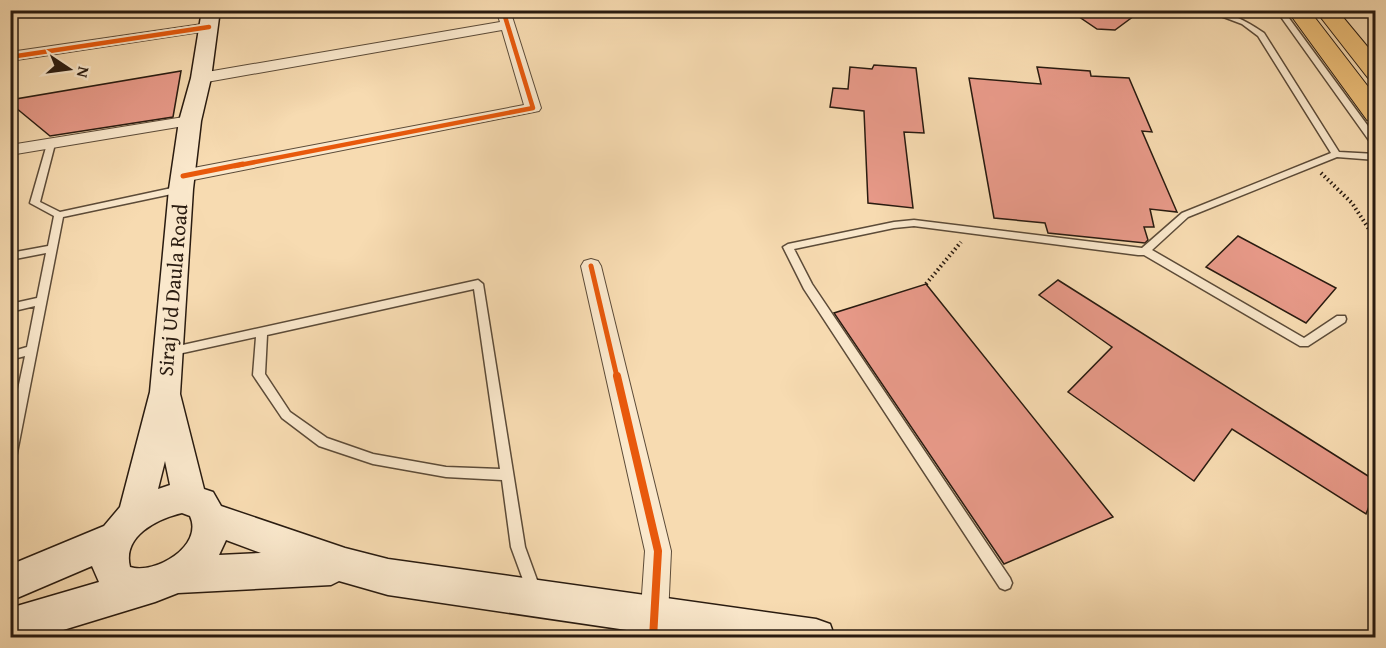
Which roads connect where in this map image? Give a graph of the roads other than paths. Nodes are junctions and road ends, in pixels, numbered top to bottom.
1 (1208, 10) edge
2 (1279, 10) edge
3 (1297, 10) edge
4 (1325, 10) edge
5 (506, 18) edge
6 (210, 19) edge
7 (10, 57) edge
8 (1376, 73) edge
9 (201, 78) junction
10 (1376, 115) edge
11 (190, 121) junction
12 (51, 144) junction
13 (1376, 144) edge
14 (10, 150) edge
15 (1336, 154) junction
16 (1376, 157) edge
17 (182, 183) junction
18 (59, 215) junction
19 (52, 249) junction
20 (1145, 251) junction
21 (10, 257) edge
22 (591, 266) dead end
23 (41, 301) junction
24 (10, 308) edge
25 (1341, 319) dead end
26 (262, 331) junction
27 (32, 350) junction
28 (169, 352) junction
29 (10, 356) edge
30 (165, 392) junction
31 (15, 420) edge
32 (10, 458) edge
33 (507, 475) junction
34 (200, 509) junction
35 (126, 527) junction
36 (345, 566) junction
37 (178, 575) junction
38 (10, 583) edge
39 (1005, 583) dead end
40 (138, 588) junction
41 (537, 600) junction
42 (10, 627) edge
43 (654, 627) edge
44 (816, 638) edge

1 - 15 lane
2 - 13 lane
3 - 10 main road
4 - 8 main road
5 - 9 street
5 - 17 street
6 - 7 street
6 - 9 main road, Siraj Ud Daula Road
9 - 11 main road, Siraj Ud Daula Road
11 - 12 street
11 - 17 main road, Siraj Ud Daula Road
12 - 14 street
12 - 18 lane
15 - 16 lane
15 - 20 lane
17 - 18 lane
17 - 28 main road, Siraj Ud Daula Road
18 - 19 lane
19 - 21 lane
19 - 23 lane
20 - 25 lane
20 - 39 lane
22 - 43 street
23 - 24 lane
23 - 27 lane
26 - 28 lane
26 - 33 lane
26 - 33 lane
27 - 29 lane
27 - 31 lane
28 - 30 main road, Siraj Ud Daula Road
30 - 34 main road, Siraj Ud Daula Road
30 - 35 main road, Siraj Ud Daula Road
31 - 32 lane
33 - 41 lane
34 - 35 main road
34 - 36 main road
34 - 37 main road
35 - 38 main road
35 - 40 main road
36 - 37 main road
36 - 41 main road
37 - 40 main road
40 - 42 main road
41 - 43 main road
43 - 44 main road

